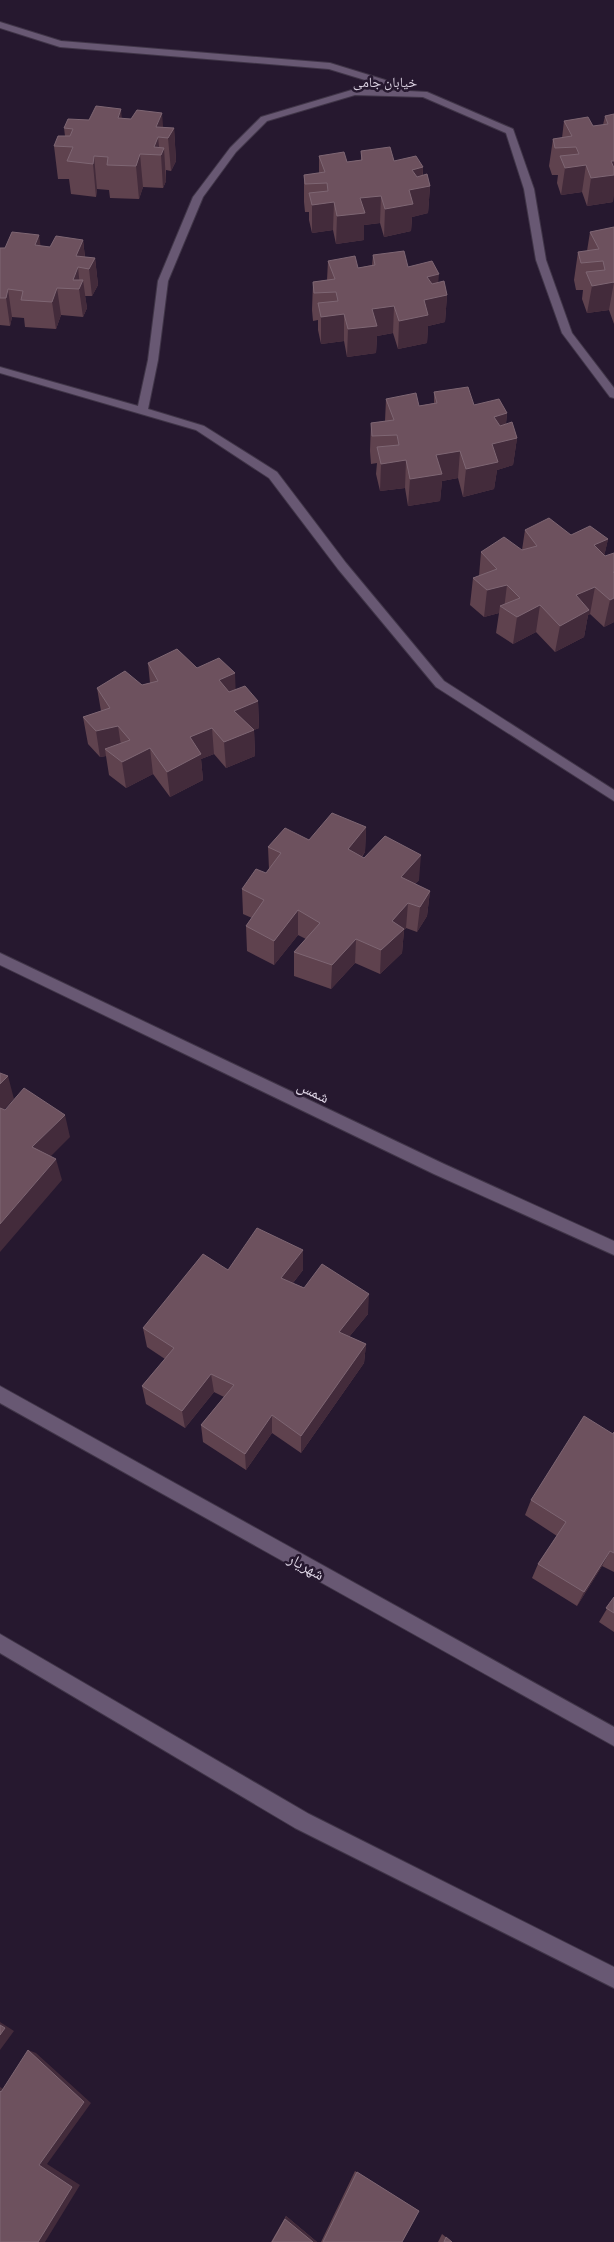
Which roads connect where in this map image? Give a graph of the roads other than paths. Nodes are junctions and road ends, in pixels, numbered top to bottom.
1 (0, 24) edge
2 (424, 94) junction
3 (0, 370) edge
4 (614, 396) edge
5 (142, 411) junction
6 (614, 796) edge
7 (0, 960) edge
8 (614, 1248) edge
9 (0, 1394) edge
10 (0, 1643) edge
11 (614, 1737) edge
12 (614, 1978) edge

1 - 2 street
2 - 4 street, خیابان جامی
2 - 5 street, خیابان جامی
3 - 5 street
5 - 6 street
7 - 8 street, شمس
9 - 11 street, شهریار
10 - 12 street

